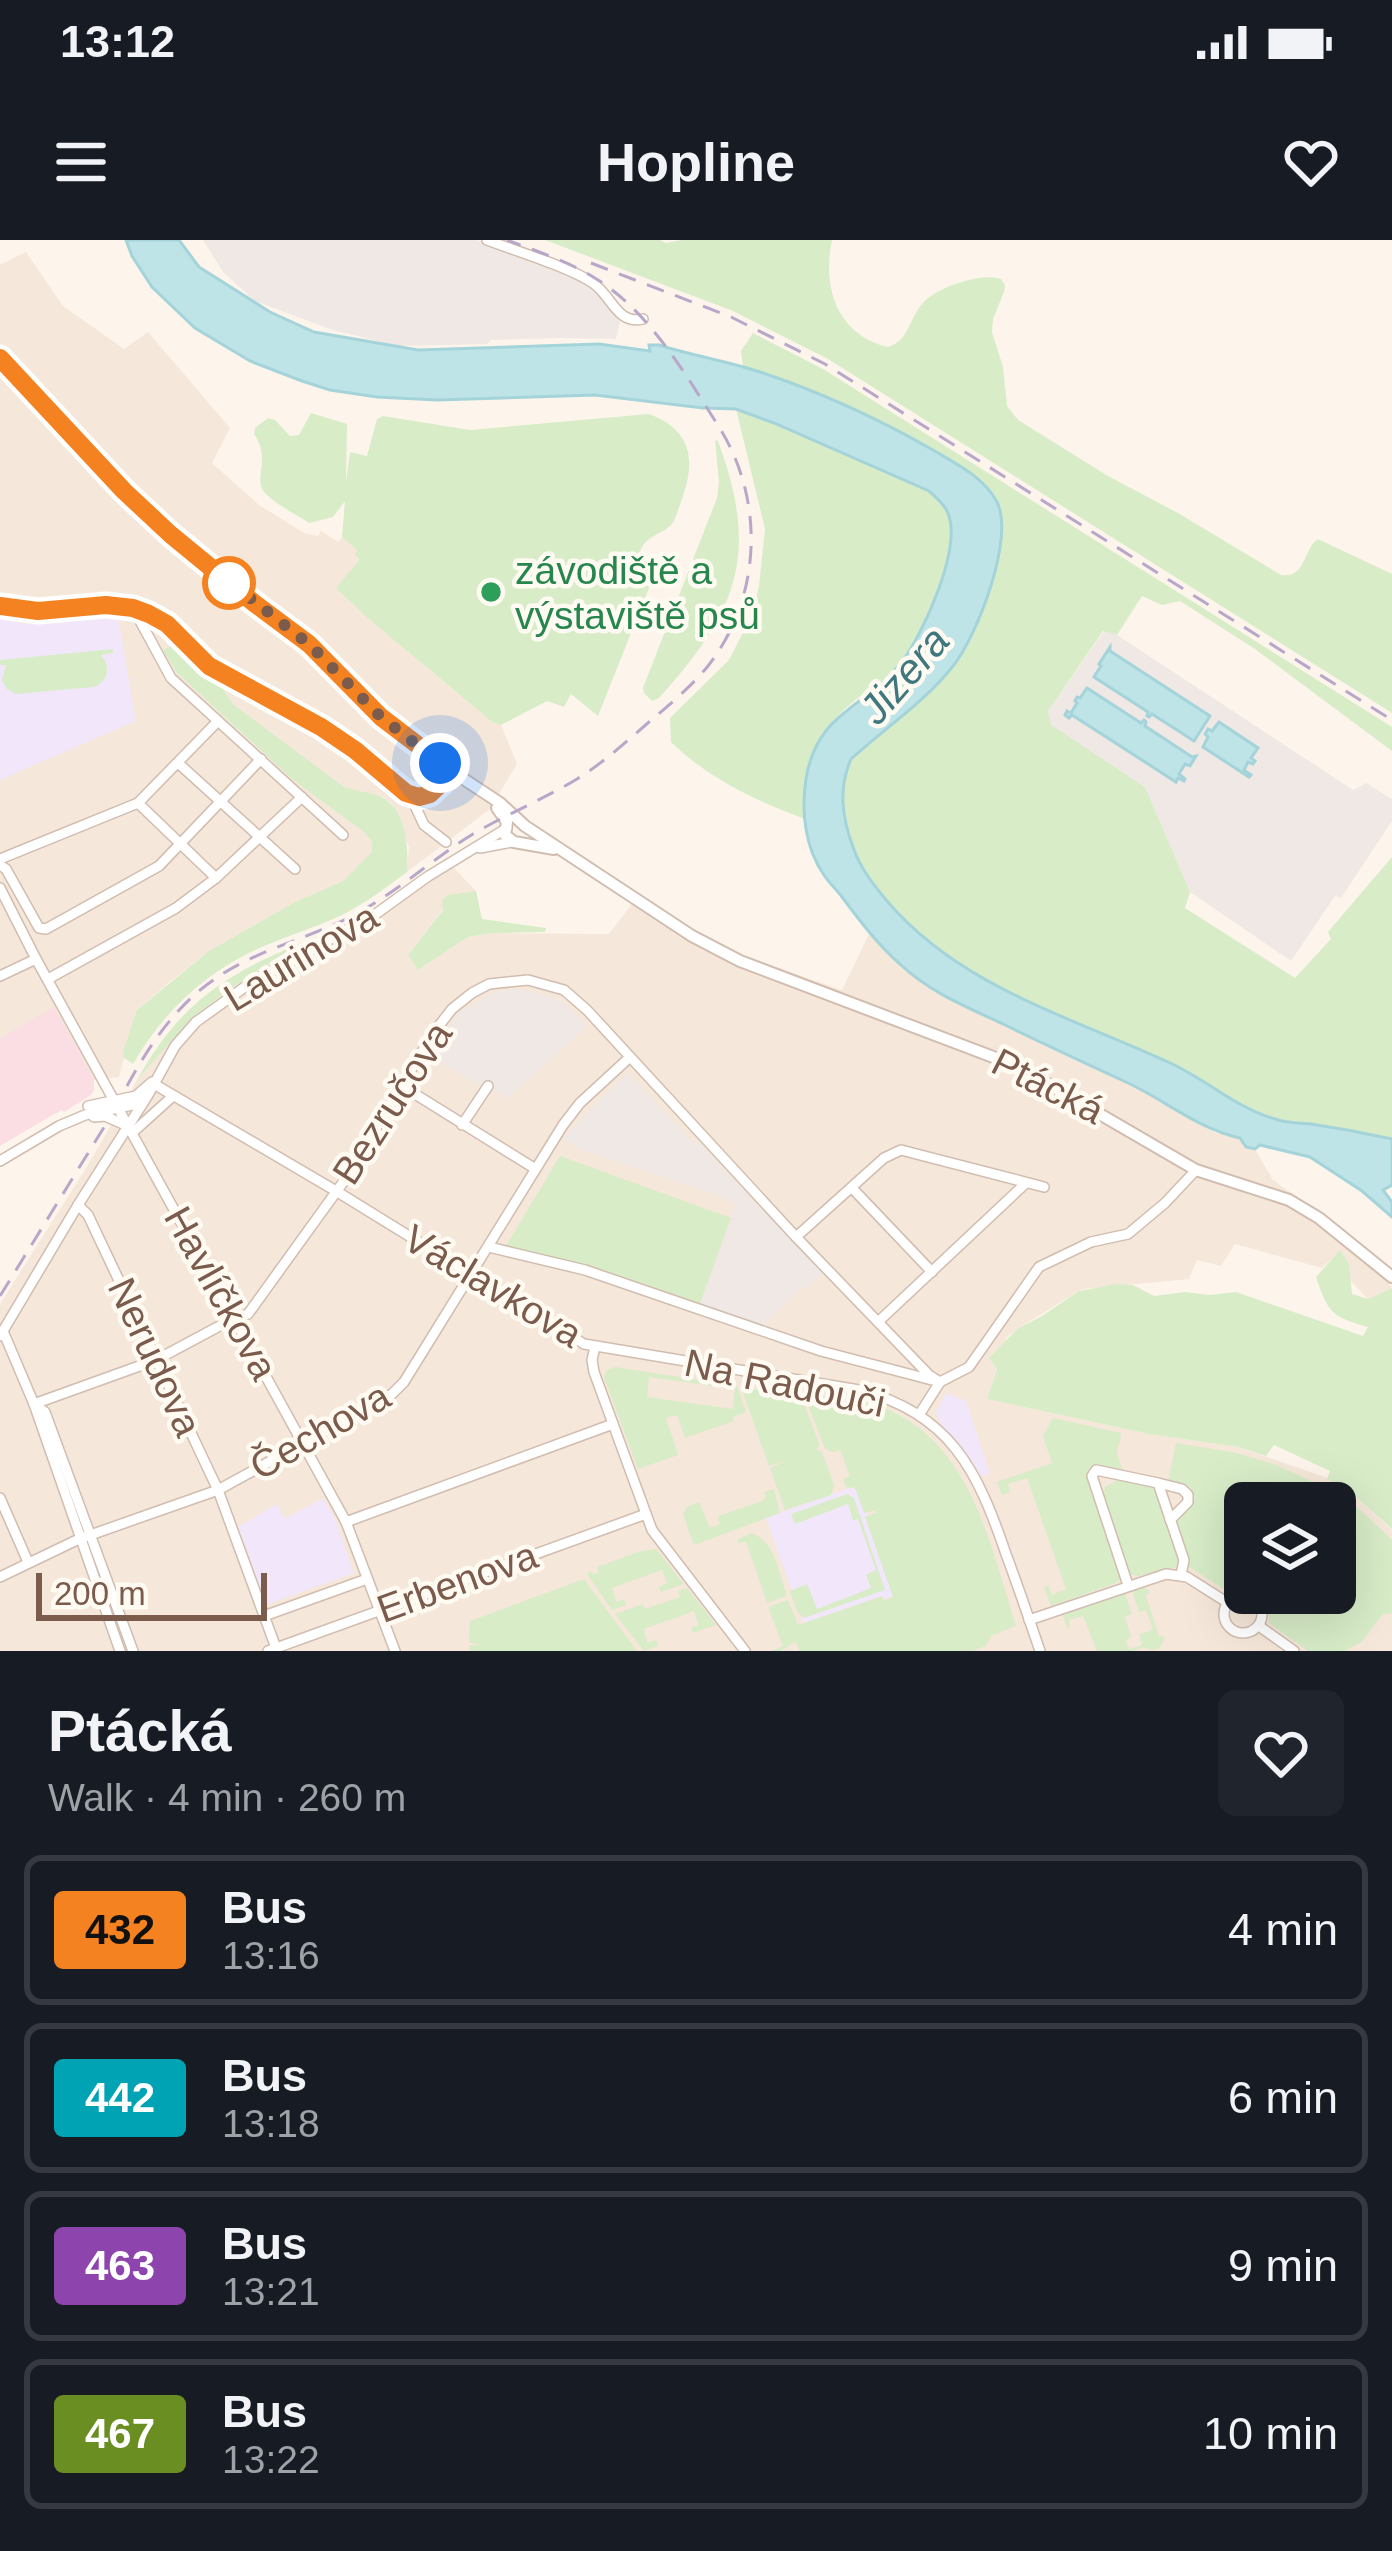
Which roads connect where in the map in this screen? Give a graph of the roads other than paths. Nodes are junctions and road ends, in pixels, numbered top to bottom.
1 (487, 240) edge
2 (643, 320) dead end
3 (0, 358) edge
4 (0, 606) edge
5 (133, 608) junction
6 (218, 722) junction
7 (261, 759) junction
8 (178, 763) junction
9 (453, 772) junction
10 (410, 795) junction
11 (302, 797) junction
12 (487, 797) junction
13 (220, 801) junction
14 (138, 803) junction
15 (525, 826) junction
16 (507, 828) junction
17 (343, 835) dead end
18 (260, 838) junction
19 (446, 842) dead end
20 (517, 842) junction
21 (180, 843) junction
22 (563, 850) junction
23 (469, 851) junction
24 (0, 862) edge
25 (295, 868) dead end
26 (216, 878) junction
27 (0, 888) edge
28 (36, 958) junction
29 (0, 976) edge
30 (48, 979) junction
31 (630, 1057) junction
32 (157, 1079) junction
33 (106, 1084) junction
34 (402, 1086) junction
35 (488, 1086) dead end
36 (148, 1095) junction
37 (173, 1096) junction
38 (129, 1098) junction
39 (117, 1104) junction
40 (88, 1106) junction
41 (71, 1122) junction
42 (462, 1125) junction
43 (59, 1126) junction
44 (130, 1130) junction
45 (0, 1161) edge
46 (534, 1168) junction
47 (1196, 1170) junction
48 (1026, 1183) junction
49 (1044, 1187) dead end
50 (852, 1188) junction
51 (336, 1191) junction
52 (78, 1205) junction
53 (796, 1237) junction
54 (489, 1247) junction
55 (932, 1272) junction
56 (469, 1274) junction
57 (1392, 1277) edge
58 (235, 1319) junction
59 (879, 1321) junction
60 (1, 1334) edge
61 (596, 1347) junction
62 (156, 1360) junction
63 (940, 1382) junction
64 (34, 1404) junction
65 (919, 1415) junction
66 (613, 1424) junction
67 (304, 1443) junction
68 (1158, 1483) junction
69 (218, 1490) junction
70 (0, 1498) edge
71 (646, 1514) junction
72 (1170, 1520) junction
73 (346, 1522) junction
74 (85, 1537) junction
75 (28, 1562) junction
76 (1181, 1575) junction
77 (0, 1577) edge
78 (367, 1580) junction
79 (1129, 1585) junction
80 (1224, 1600) edge
81 (379, 1611) junction
82 (113, 1614) junction
83 (1225, 1614) edge
84 (1261, 1614) edge
85 (264, 1616) junction
86 (1029, 1620) junction
87 (1258, 1626) junction
88 (272, 1650) edge
89 (120, 1651) edge
90 (133, 1651) edge
91 (395, 1651) edge
92 (746, 1651) edge
93 (1040, 1651) edge
94 (1294, 1651) edge

1 - 2 street
3 - 9 street, Ptácká
4 - 5 street
5 - 6 street
5 - 10 street
6 - 7 street
6 - 8 street
7 - 11 street
7 - 13 street
8 - 13 street
8 - 14 street
9 - 10 street
9 - 12 street, Ptácká
10 - 19 street
11 - 17 street
11 - 18 street
12 - 15 street, Ptácká
12 - 16 street, Ptácká
13 - 18 street
13 - 21 street
14 - 21 street
14 - 24 street
15 - 16 street
15 - 20 street
15 - 22 street, Ptácká
16 - 20 street
16 - 23 street, Laurinova
18 - 25 street
18 - 26 street
20 - 22 street, Ptácká
20 - 23 street, Laurinova
21 - 24 street
21 - 26 street
22 - 47 street, Ptácká
23 - 32 street, Laurinova
26 - 30 street
27 - 28 street
28 - 29 street
28 - 30 street
30 - 33 street
31 - 34 street, Bezručova
31 - 46 street, Čechova
31 - 53 street, Bezručova
32 - 36 street
32 - 37 street, Václavkova
32 - 38 street
33 - 38 street
33 - 39 street, Havlíčkova
33 - 40 street
34 - 42 street
34 - 51 street, Bezručova
35 - 42 street
36 - 39 street
36 - 44 street
37 - 44 street
37 - 51 street, Václavkova
38 - 39 street
39 - 40 street
39 - 41 street
39 - 44 street, Havlíčkova
40 - 43 street
41 - 43 street
41 - 44 street
42 - 46 street
43 - 45 street
44 - 52 street
44 - 58 street, Havlíčkova
46 - 54 street, Čechova
47 - 57 street, Ptácká
47 - 63 street
48 - 49 street
48 - 50 street
48 - 55 street
50 - 53 street
50 - 55 street
51 - 56 street, Václavkova
51 - 58 street, Bezručova
52 - 60 street
52 - 62 street, Nerudova
53 - 59 street, Bezručova
54 - 56 street, Čechova
54 - 63 street
55 - 59 street
56 - 61 street, Václavkova
56 - 67 street, Čechova
58 - 62 street, Bezručova
58 - 67 street, Havlíčkova
59 - 63 street, Bezručova
60 - 64 street
61 - 65 street, Na Radouči
61 - 66 street, Václavkova
62 - 64 street, Bezručova
62 - 69 street, Nerudova
63 - 65 street
64 - 74 street
65 - 86 street, Na Radouči
66 - 71 street, Václavkova
66 - 73 street
67 - 69 street, Čechova
67 - 73 street, Havlíčkova
68 - 72 street
68 - 72 street
68 - 79 street
69 - 74 street, Čechova
69 - 85 street, Nerudova
70 - 75 street
71 - 81 street, Erbenova
71 - 92 street, Václavkova
72 - 76 street
73 - 78 street, Havlíčkova
74 - 75 street, Čechova
74 - 82 street
75 - 77 street, Čechova
76 - 79 street
76 - 80 street
78 - 81 street, Havlíčkova
78 - 85 street
79 - 86 street
81 - 88 street, Erbenova
81 - 91 street, Havlíčkova
82 - 89 street
82 - 90 street
83 - 87 street
84 - 87 street
85 - 88 street, Nerudova
86 - 93 street, Na Radouči
87 - 94 street

